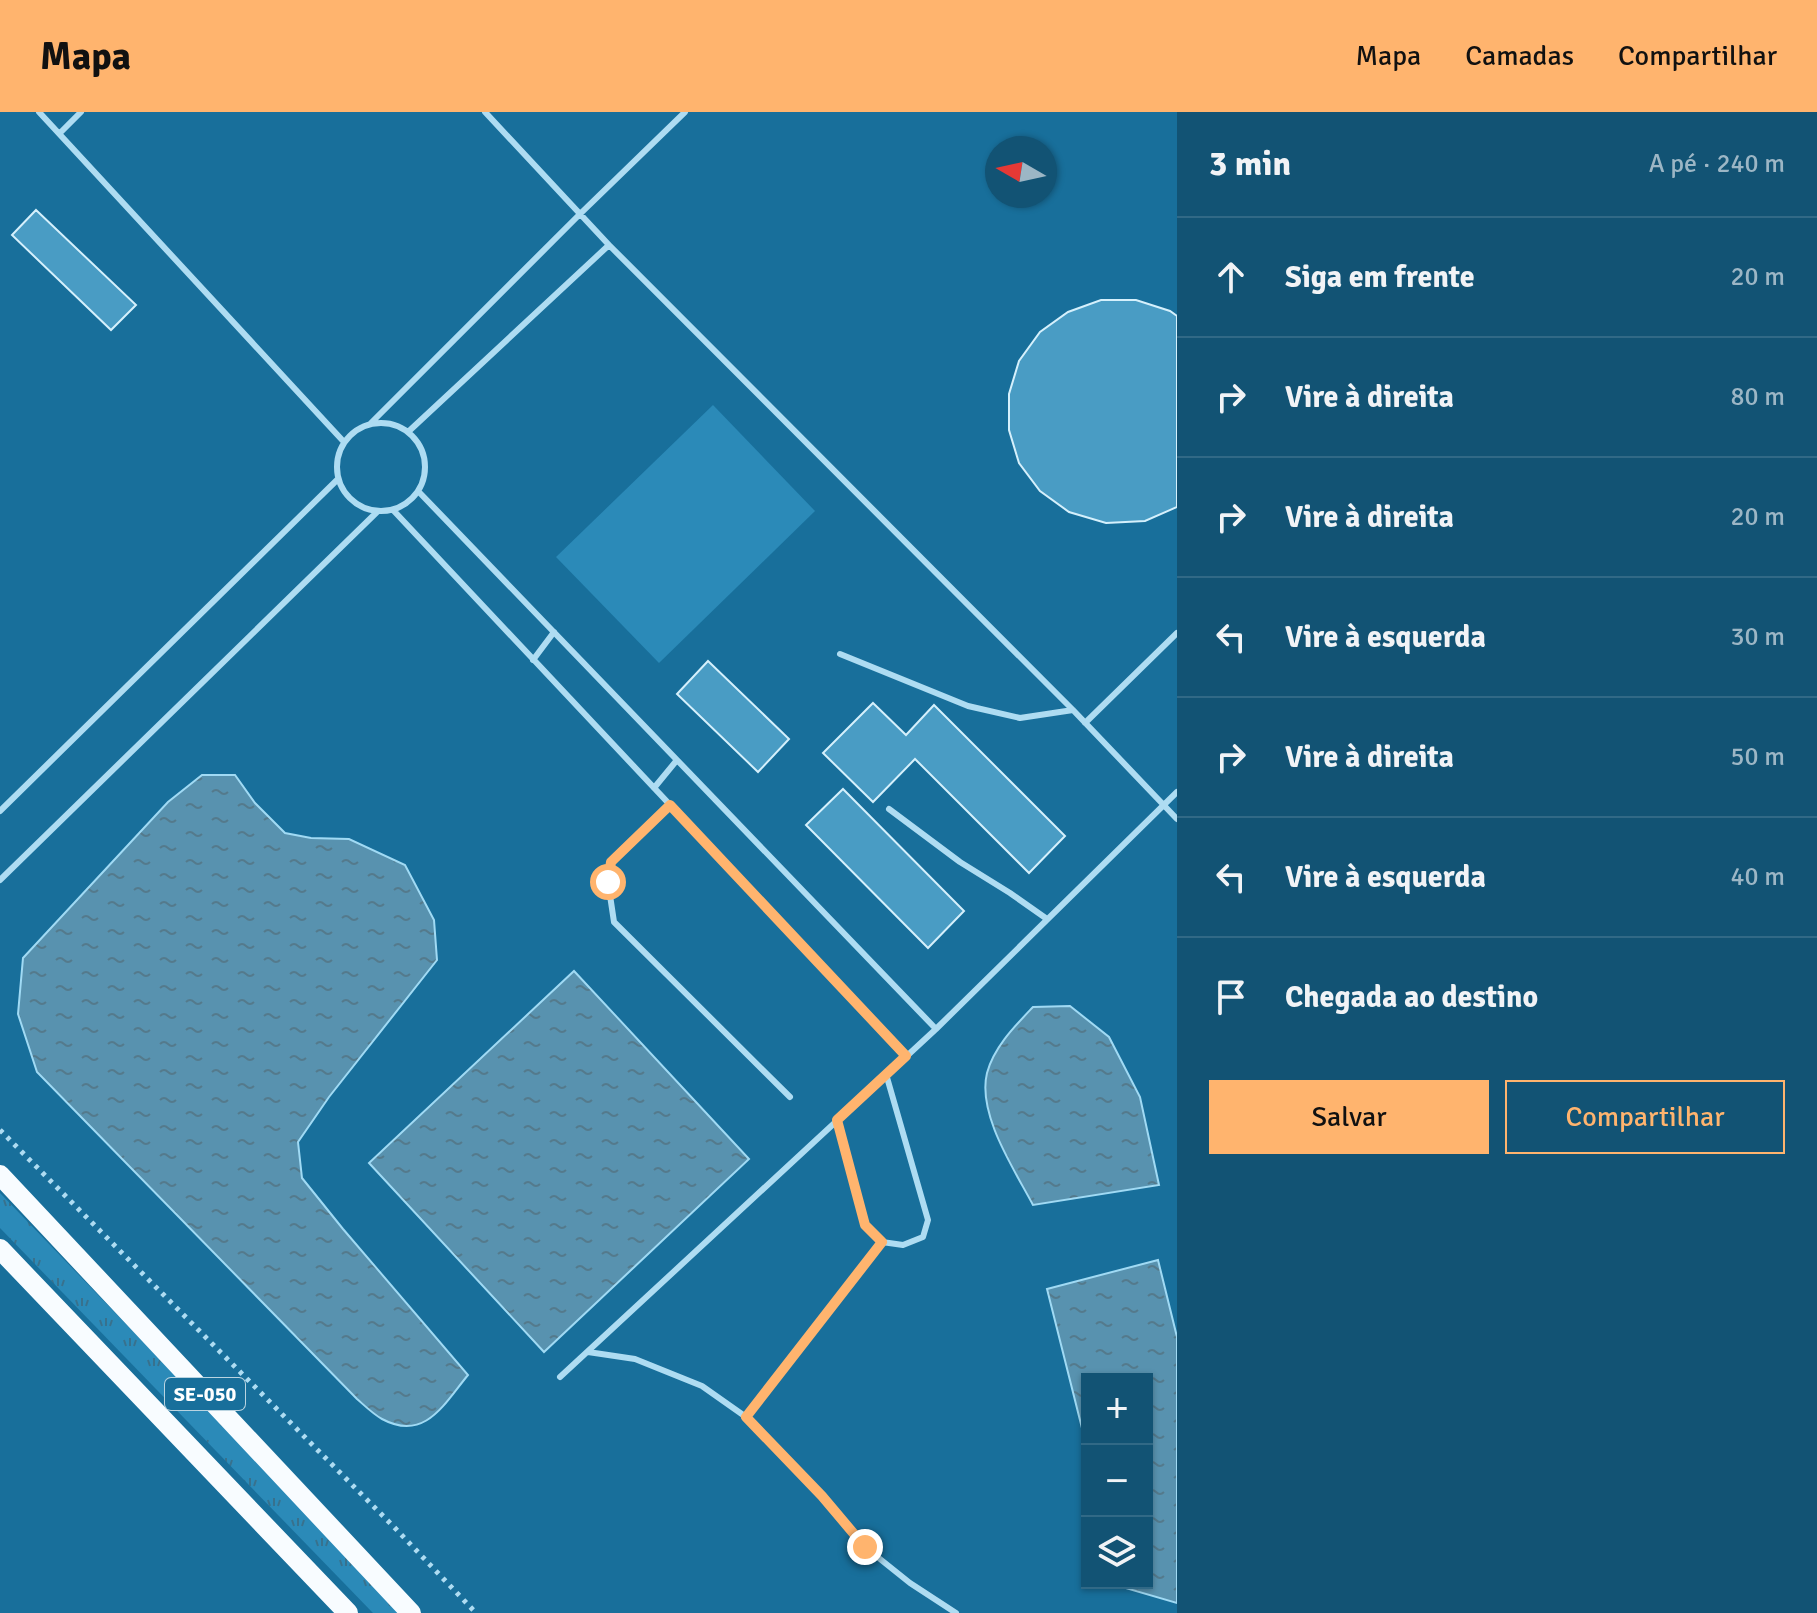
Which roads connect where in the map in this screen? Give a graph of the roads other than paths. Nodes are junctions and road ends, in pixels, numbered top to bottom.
1 (39, 112) edge
2 (81, 112) edge
3 (485, 112) edge
4 (685, 112) edge
5 (60, 133) junction
6 (580, 214) junction
7 (609, 245) junction
8 (370, 424) junction
9 (408, 432) junction
10 (344, 442) junction
11 (338, 479) junction
12 (418, 491) junction
13 (393, 510) junction
14 (377, 512) junction
15 (554, 632) junction
16 (1177, 633) edge
17 (840, 654) dead end
18 (533, 660) junction
19 (1073, 710) junction
20 (1085, 723) junction
21 (677, 760) junction
22 (654, 788) junction
23 (1177, 792) edge
24 (670, 805) junction
25 (1164, 805) junction
26 (889, 809) dead end
27 (0, 811) edge
28 (1177, 819) edge
29 (0, 880) edge
30 (1047, 919) junction
31 (936, 1029) junction
32 (906, 1056) junction
33 (886, 1074) junction
34 (790, 1097) dead end
35 (837, 1120) junction
36 (0, 1175) edge
37 (882, 1242) junction
38 (0, 1249) edge
39 (588, 1352) junction
40 (560, 1377) dead end
41 (746, 1417) junction
42 (348, 1613) edge
43 (411, 1613) edge
44 (956, 1613) edge

1 - 5 lane
2 - 5 lane
3 - 6 lane
4 - 6 lane
5 - 10 lane
6 - 7 lane
6 - 8 lane
7 - 9 lane
7 - 19 lane
8 - 9 lane
8 - 10 lane
9 - 12 lane
10 - 11 lane
11 - 14 lane
11 - 27 lane
12 - 13 lane
12 - 15 lane
13 - 14 lane
13 - 18 lane
14 - 29 lane
15 - 18 lane
15 - 21 lane
16 - 20 lane
17 - 19 lane
18 - 22 lane
19 - 20 lane
20 - 25 lane
21 - 22 lane
21 - 31 lane
22 - 24 lane
23 - 25 lane
24 - 32 lane
24 - 34 lane
25 - 28 lane
25 - 30 lane
26 - 30 lane
30 - 31 lane
31 - 32 lane
32 - 33 lane
33 - 35 lane
33 - 37 lane
35 - 37 lane
35 - 39 lane
36 - 43 main road, SE-050
37 - 41 lane
38 - 42 main road, SE-050
39 - 40 lane
39 - 41 lane
41 - 44 lane

